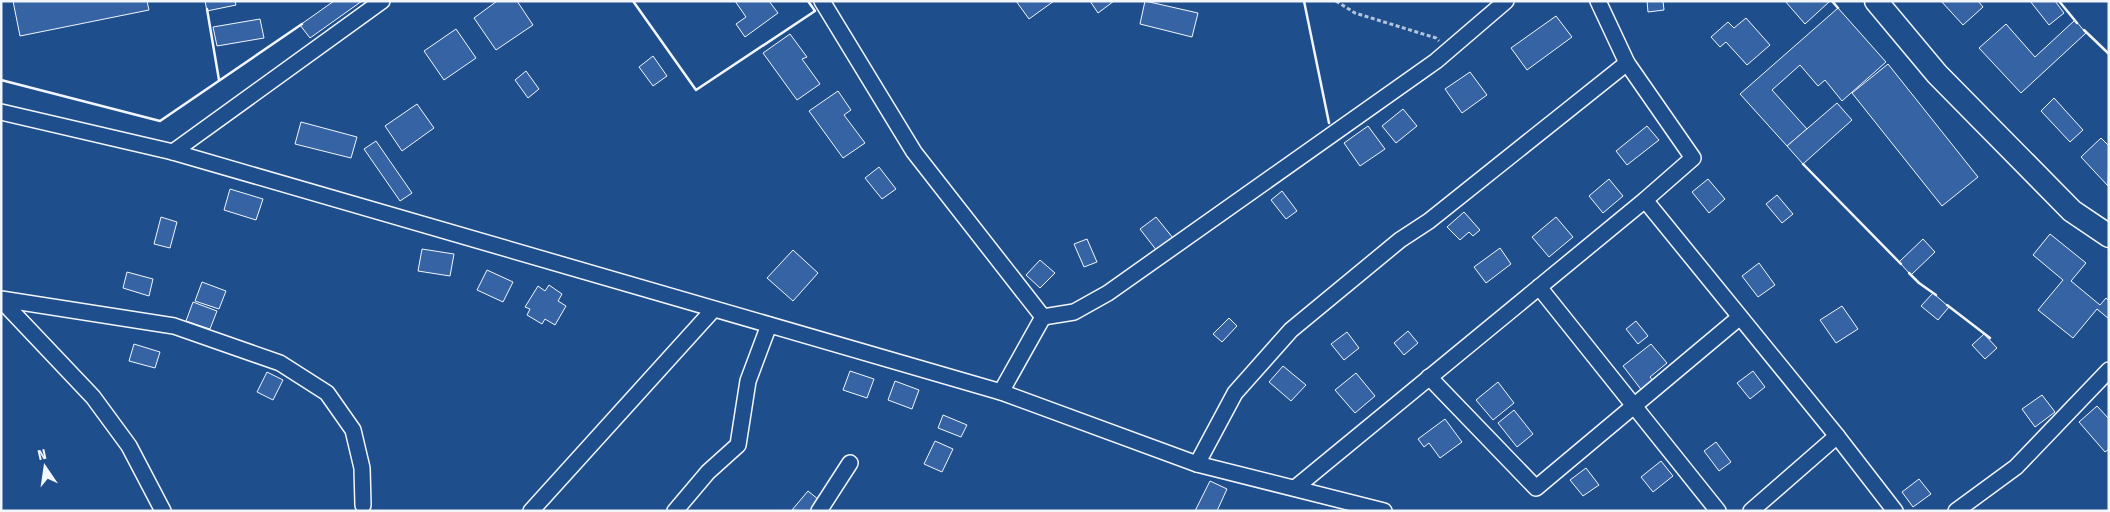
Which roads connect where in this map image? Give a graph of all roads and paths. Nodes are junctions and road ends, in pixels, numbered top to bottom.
1 (382, 1) edge
2 (822, 1) edge
3 (1336, 1) edge
4 (1506, 1) edge
5 (1598, 1) edge
6 (1876, 1) edge
7 (1448, 51) junction
8 (1627, 63) junction
9 (1, 112) edge
10 (172, 152) junction
11 (1645, 200) junction
12 (2109, 236) edge
13 (1539, 287) junction
14 (1, 300) edge
15 (713, 310) junction
16 (1043, 317) junction
17 (1740, 317) junction
18 (769, 325) junction
19 (2109, 370) edge
20 (1429, 377) junction
21 (1001, 392) junction
22 (1635, 407) junction
23 (1837, 436) junction
24 (850, 463) dead end
25 (1197, 464) junction
26 (1295, 488) junction
27 (363, 505) dead end
28 (163, 511) edge
29 (531, 511) edge
30 (675, 511) edge
31 (819, 511) edge
32 (1384, 511) edge
33 (1718, 511) edge
34 (1750, 511) edge
35 (1895, 511) edge
36 (1956, 511) edge

1 - 10 street
2 - 16 street
3 - 7 path
4 - 7 street
5 - 8 street
6 - 12 main road
7 - 16 street
8 - 11 street
8 - 25 street
9 - 10 street
10 - 15 street
11 - 13 street
11 - 17 street
13 - 20 street
13 - 22 street
14 - 27 street
14 - 28 street
15 - 18 street
15 - 29 street
16 - 21 street
17 - 22 street
17 - 23 street
18 - 21 street
18 - 30 street
19 - 36 street
20 - 22 street
20 - 26 street
21 - 25 street
22 - 33 street
23 - 34 street
23 - 35 street
24 - 31 street
25 - 26 street
26 - 32 street

